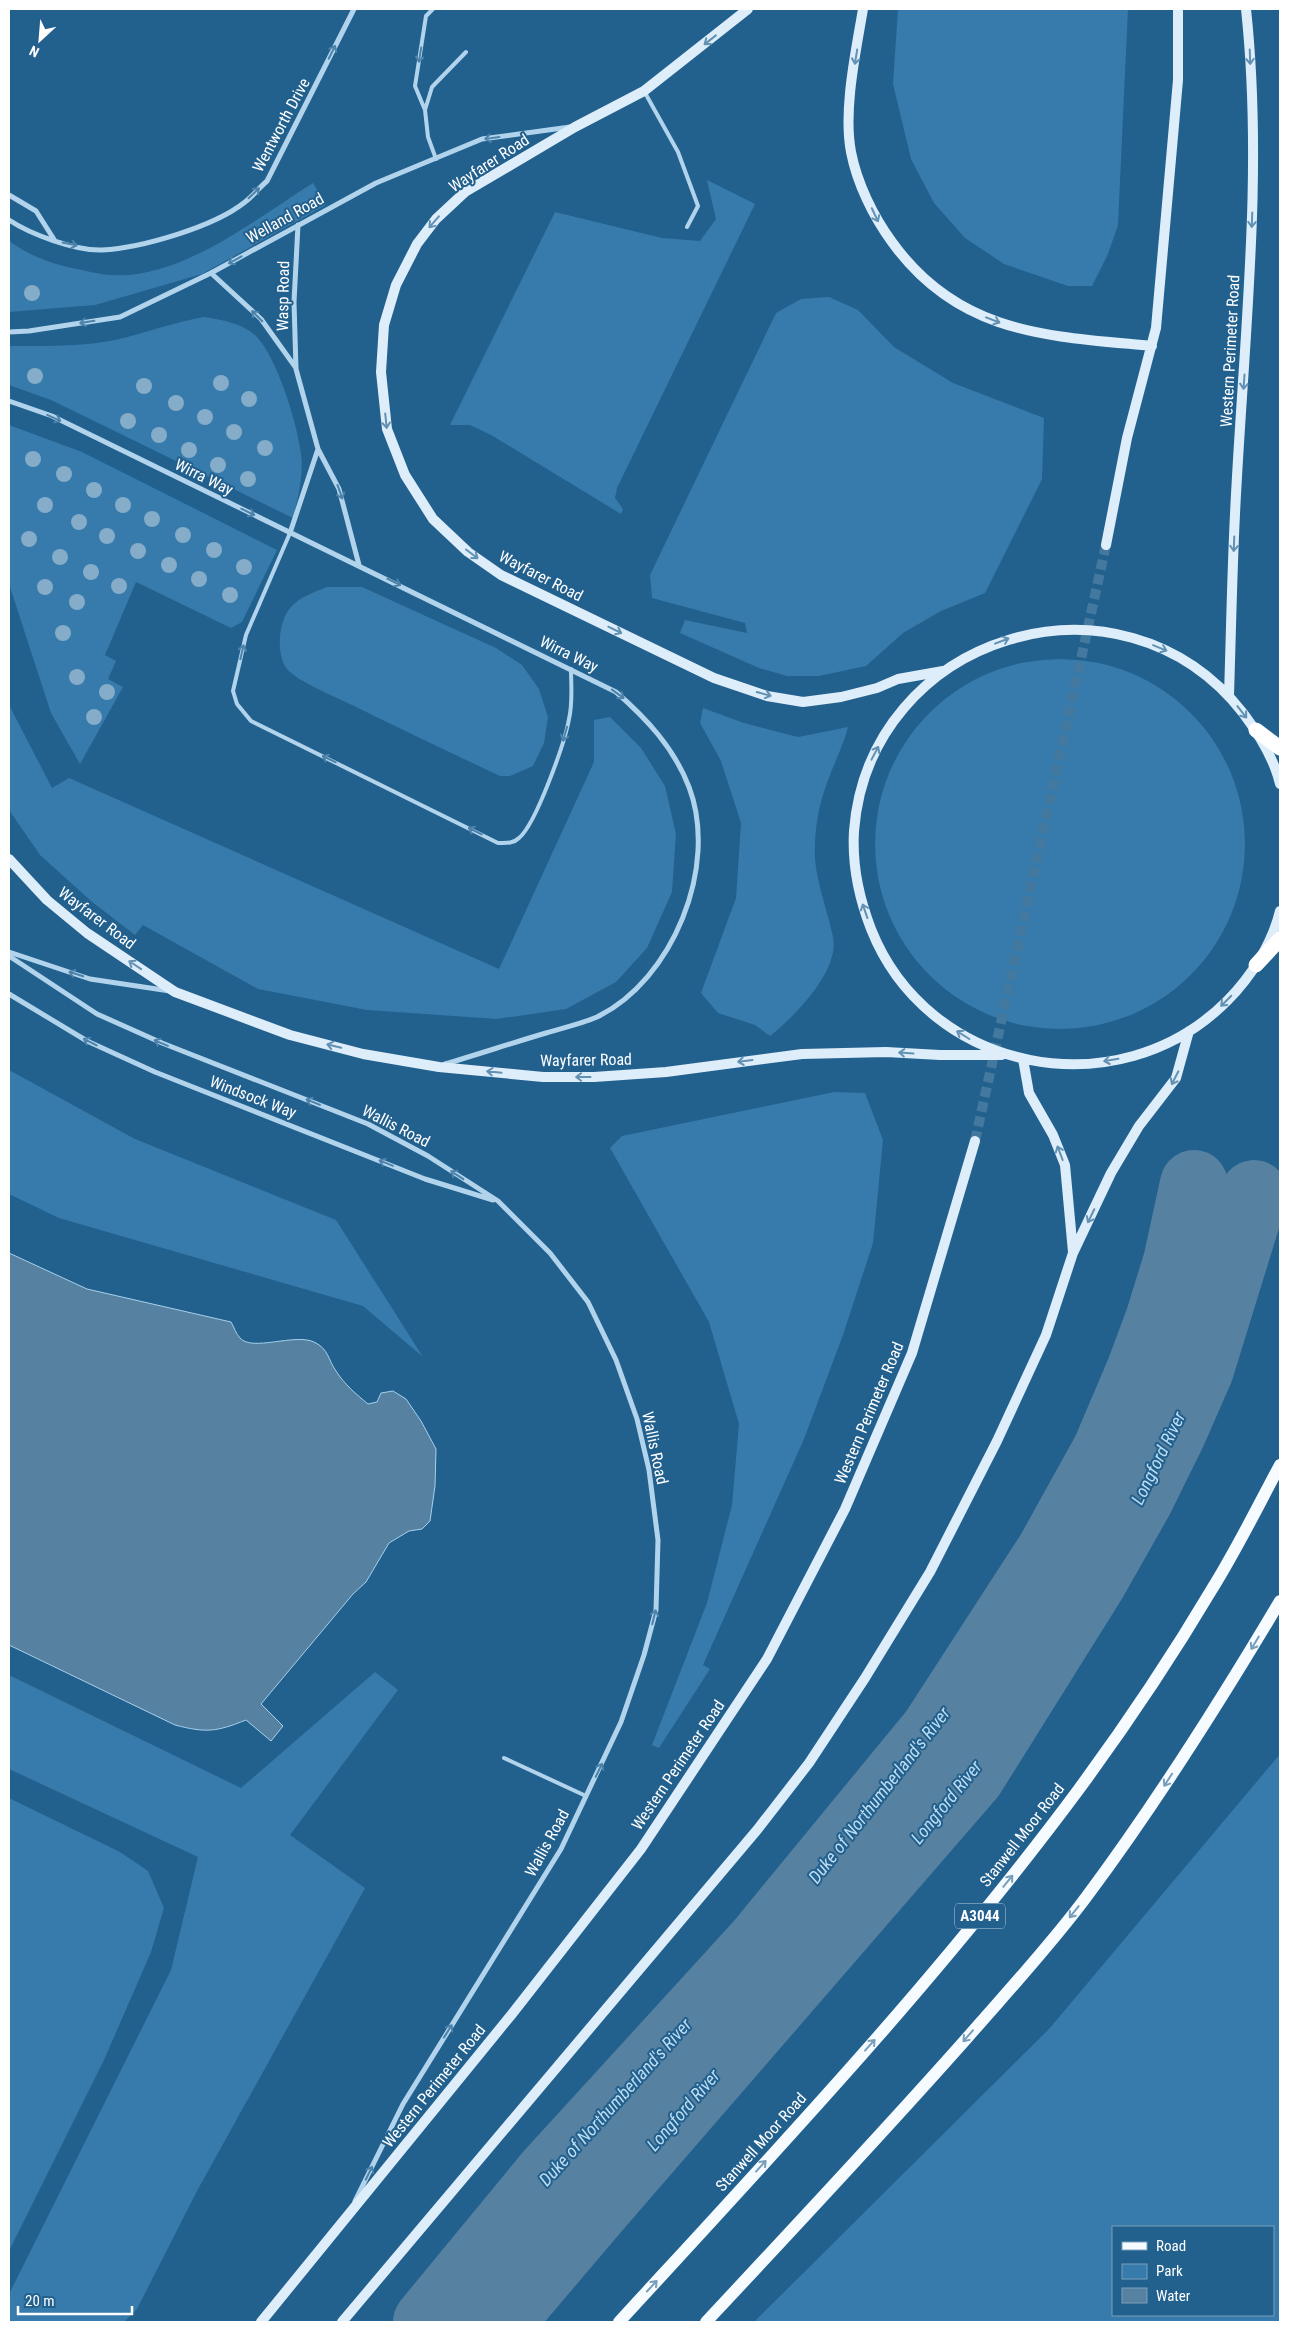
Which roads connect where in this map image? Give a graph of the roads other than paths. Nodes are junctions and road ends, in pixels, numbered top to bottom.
1 (354, 9) edge
2 (433, 9) edge
3 (748, 9) edge
4 (863, 9) edge
5 (1178, 9) edge
6 (1246, 9) edge
7 (466, 52) dead end
8 (644, 91) junction
9 (425, 110) junction
10 (575, 126) junction
11 (436, 158) junction
12 (9, 195) edge
13 (9, 220) edge
14 (298, 224) junction
15 (687, 227) dead end
16 (55, 241) junction
17 (211, 273) junction
18 (9, 332) edge
19 (1152, 346) junction
20 (296, 368) junction
21 (9, 401) edge
22 (318, 449) junction
23 (290, 533) junction
24 (1106, 545) tunnel mouth
25 (359, 565) junction
26 (571, 669) junction
27 (943, 671) junction
28 (1229, 695) junction
29 (1256, 730) junction
30 (1280, 748) edge
31 (1280, 784) edge
32 (9, 859) edge
33 (1280, 910) edge
34 (1280, 939) edge
35 (9, 954) edge
36 (1256, 965) junction
37 (175, 992) junction
38 (9, 994) edge
39 (1189, 1032) junction
40 (1008, 1055) junction
41 (1022, 1059) junction
42 (438, 1066) junction
43 (975, 1141) tunnel mouth
44 (498, 1201) junction
45 (1073, 1253) junction
46 (1280, 1464) edge
47 (1280, 1601) edge
48 (504, 1758) dead end
49 (586, 1796) junction
50 (347, 2217) junction
51 (261, 2322) edge
52 (342, 2322) edge
53 (619, 2322) edge
54 (706, 2322) edge

16 -> 1 street, Wentworth Drive
2 -> 9 lane
3 -> 8 street, Wayfarer Road
4 -> 19 street
5 - 19 street
6 -> 28 street, Western Perimeter Road
7 - 9 lane
8 - 10 street, Wayfarer Road
8 - 15 lane
9 - 11 lane
10 -> 11 street, Welland Road
10 -> 27 street, Wayfarer Road
11 - 14 street, Welland Road
12 - 16 street
13 - 16 street, Wentworth Drive
14 -> 17 street, Welland Road
14 - 20 street, Wasp Road
17 -> 18 street, Welland Road
20 -> 17 street, Wasp Road
19 - 24 street
20 - 22 street, Wasp Road
21 -> 23 street, Wirra Way
22 - 23 street
22 -> 25 street, Wasp Road
23 - 25 street, Wirra Way
26 -> 23 lane
25 -> 26 street, Wirra Way
26 -> 42 street, Wirra Way
27 -> 28 street
40 -> 27 street
28 -> 29 street
29 - 30 highway
29 - 31 street
37 -> 32 street, Wayfarer Road
33 - 36 street
34 - 36 highway
37 -> 35 street, Wayfarer Road
44 -> 35 street, Wallis Road
36 -> 39 street
42 -> 37 street, Wayfarer Road
44 -> 38 street, Windsock Way
39 -> 41 street
39 -> 45 street
40 - 41 street
40 -> 42 street, Wayfarer Road
45 -> 41 street
43 - 50 street, Western Perimeter Road
49 -> 44 street, Wallis Road
45 - 52 street
53 -> 46 main road, Stanwell Moor Road / A3044
47 -> 54 main road
48 - 49 lane
50 -> 49 street, Wallis Road
50 - 51 street, Western Perimeter Road

